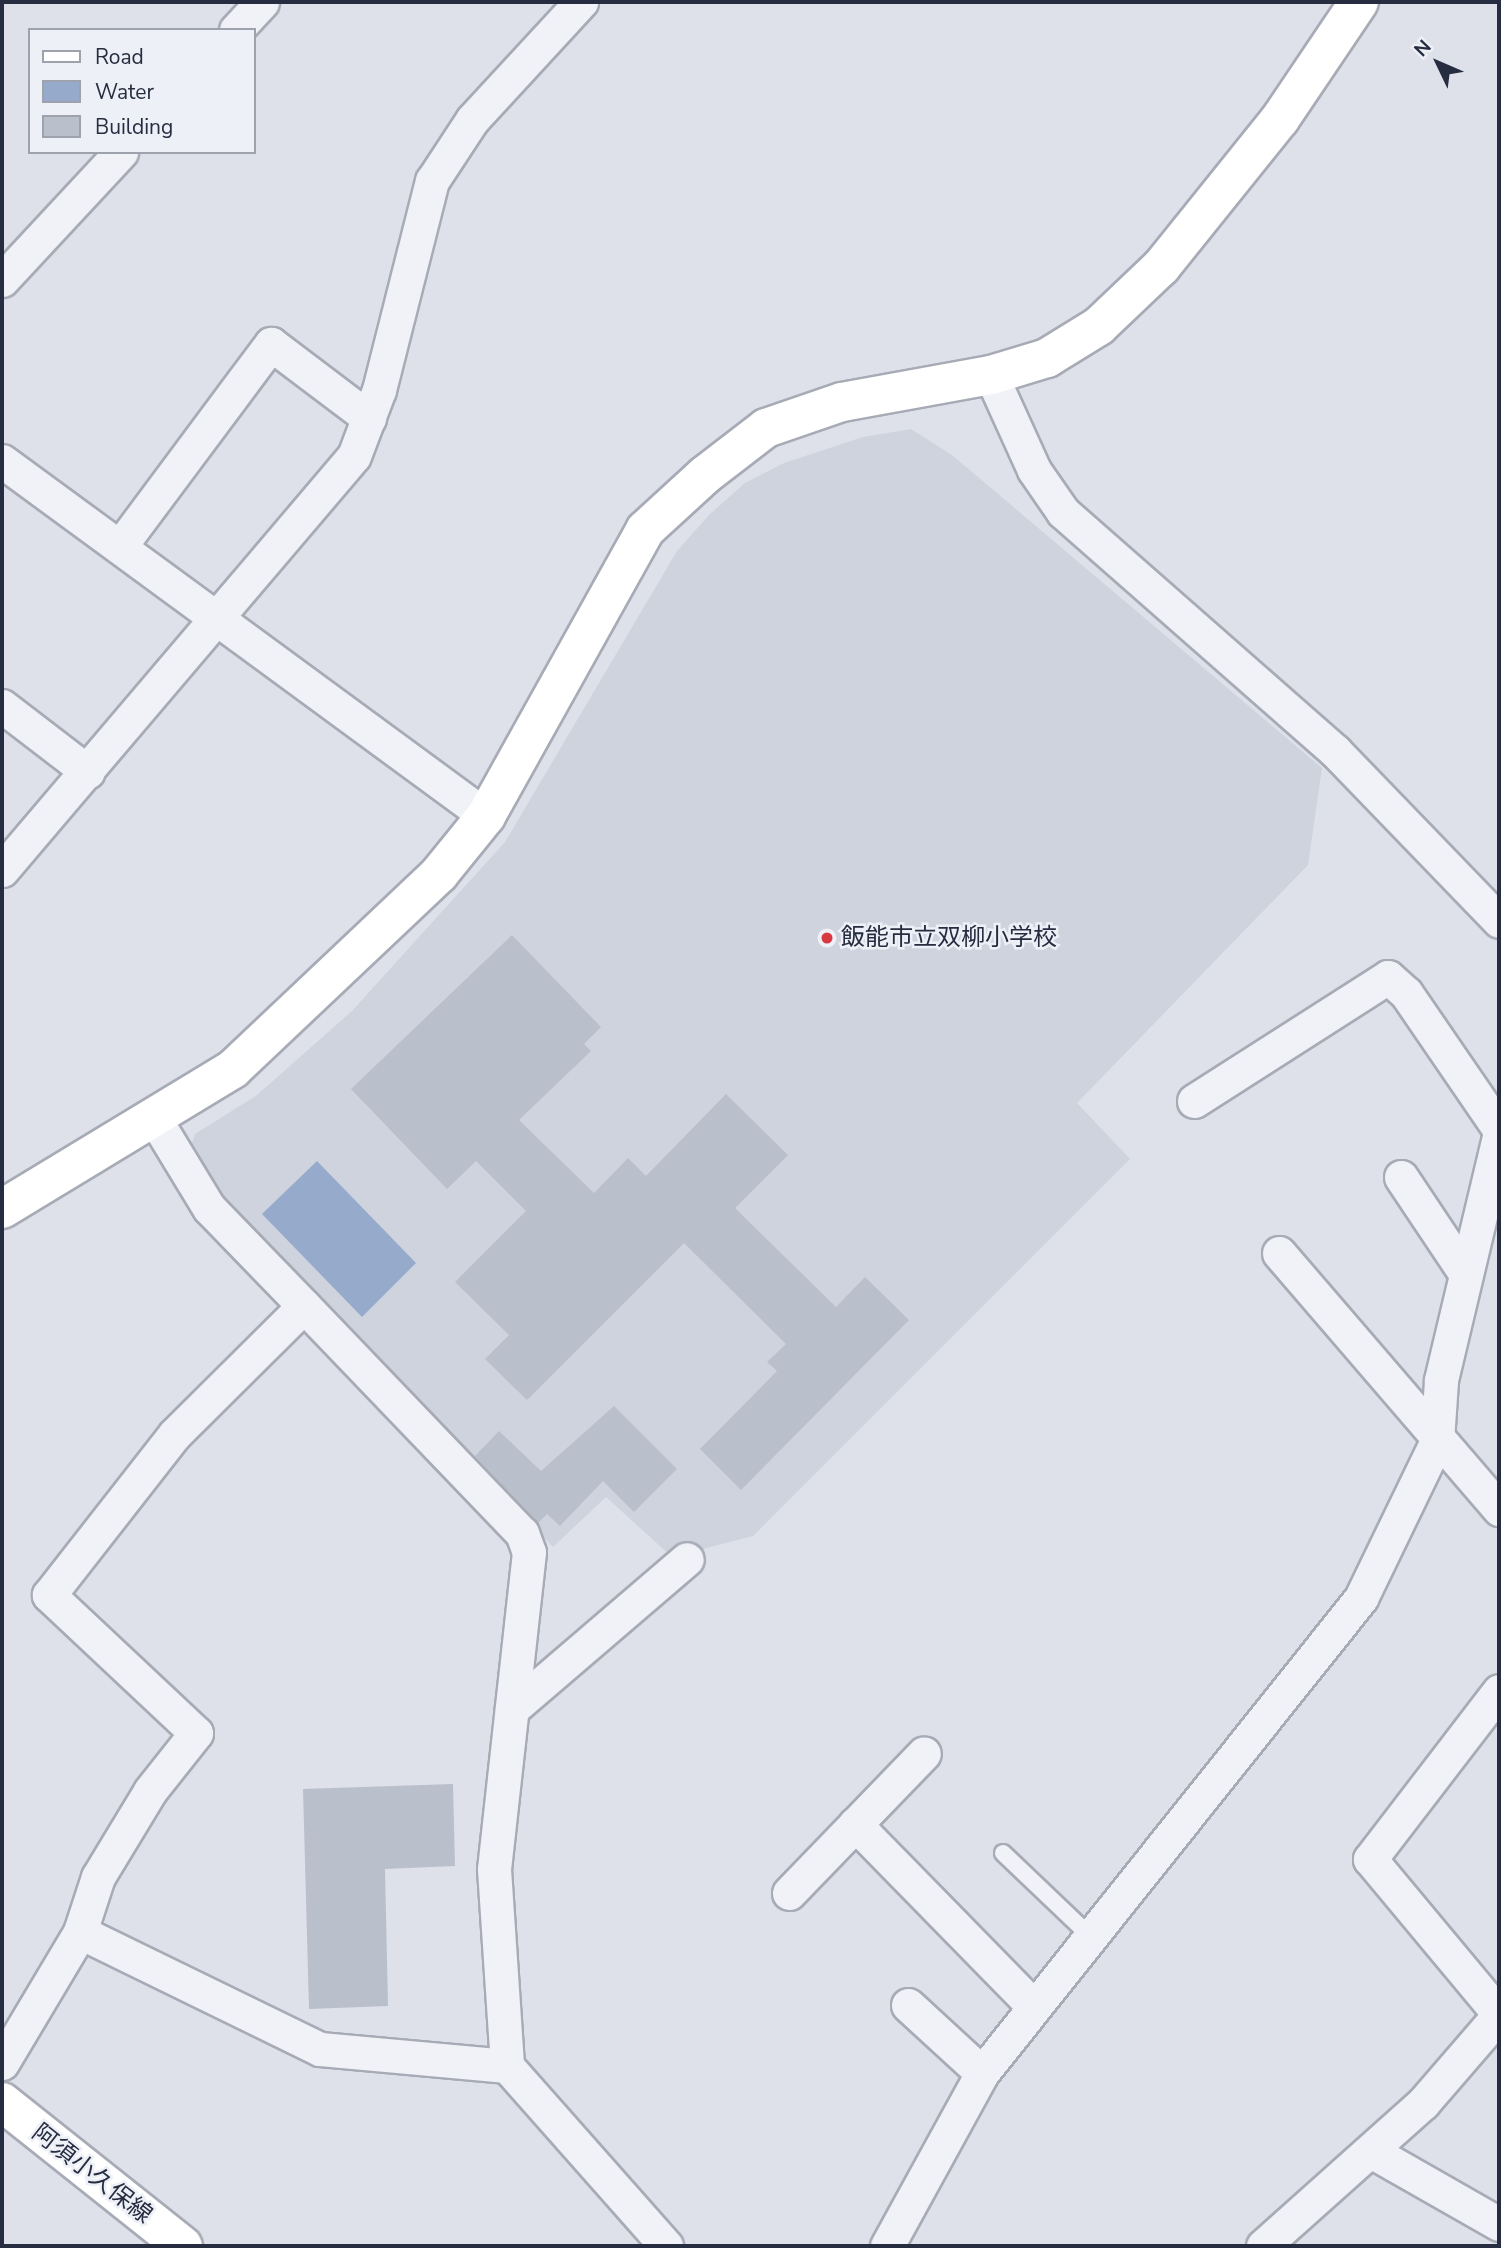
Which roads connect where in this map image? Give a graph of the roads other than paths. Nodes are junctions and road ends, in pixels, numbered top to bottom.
1 (262, 2) edge
2 (581, 2) edge
3 (1359, 2) edge
4 (238, 28) edge
5 (119, 154) edge
6 (2, 280) edge
7 (992, 375) junction
8 (369, 418) junction
9 (2, 460) edge
10 (121, 545) junction
11 (218, 615) junction
12 (2, 706) edge
13 (88, 772) junction
14 (486, 816) junction
15 (2, 870) edge
16 (1499, 921) edge
17 (1194, 1101) dead end
18 (153, 1116) junction
19 (1499, 1129) edge
20 (1499, 1137) edge
21 (1401, 1177) dead end
22 (2, 1209) edge
23 (1279, 1253) dead end
24 (1465, 1273) junction
25 (304, 1306) junction
26 (1437, 1441) junction
27 (1499, 1509) edge
28 (687, 1559) dead end
29 (1499, 1691) edge
30 (512, 1709) junction
31 (924, 1753) dead end
32 (855, 1824) junction
33 (1003, 1853) dead end
34 (789, 1893) dead end
35 (79, 1932) junction
36 (1088, 1934) junction
37 (908, 2005) dead end
38 (1032, 2006) junction
39 (1499, 2014) edge
40 (2, 2063) edge
41 (507, 2066) junction
42 (982, 2073) junction
43 (2, 2102) edge
44 (1371, 2151) junction
45 (1499, 2224) edge
46 (183, 2246) edge
47 (666, 2246) edge
48 (887, 2246) edge
49 (1263, 2246) edge

1 - 4 street
2 - 8 street
3 - 7 street
5 - 6 street
7 - 14 street
7 - 16 street
8 - 10 street
8 - 11 street
9 - 10 street
10 - 11 street
11 - 13 street
11 - 14 street
12 - 13 street
13 - 15 street
14 - 18 street
17 - 19 street
18 - 22 street
18 - 25 street
20 - 24 street
21 - 24 street
23 - 26 street
24 - 26 street
25 - 30 street
25 - 35 street
26 - 27 street
26 - 36 street
28 - 30 street
29 - 39 street
30 - 41 street
31 - 32 street
32 - 34 street
32 - 38 street
33 - 36 lane
35 - 40 street
35 - 41 street
36 - 38 street
37 - 42 street
38 - 42 street
39 - 44 street
41 - 47 street
42 - 48 street
43 - 46 street, 阿須小久保線
44 - 45 street
44 - 49 street

